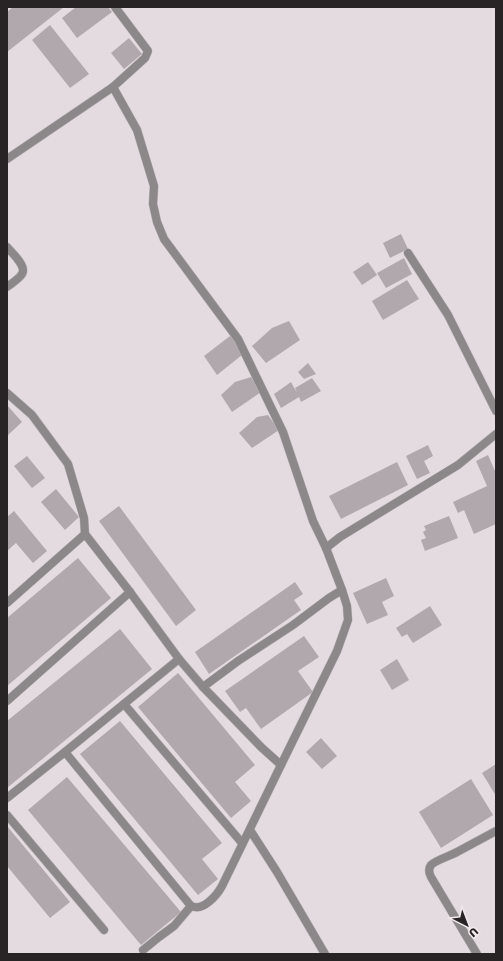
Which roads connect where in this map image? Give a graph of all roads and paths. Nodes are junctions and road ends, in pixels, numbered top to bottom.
1 (115, 7) edge
2 (113, 87) junction
3 (7, 159) edge
4 (7, 247) edge
5 (408, 253) dead end
6 (7, 287) edge
7 (7, 393) edge
8 (496, 411) edge
9 (496, 434) edge
10 (85, 534) junction
11 (326, 548) junction
12 (342, 590) junction
13 (130, 592) junction
14 (7, 603) edge
15 (179, 659) junction
16 (203, 687) junction
17 (7, 701) edge
18 (124, 704) junction
19 (65, 752) junction
20 (281, 765) junction
21 (7, 798) edge
22 (7, 815) edge
23 (250, 830) junction
24 (496, 831) edge
25 (242, 843) junction
26 (191, 906) junction
27 (104, 930) dead end
28 (143, 950) dead end
29 (325, 954) edge
30 (477, 954) edge

1 - 2 street
2 - 3 street
2 - 11 street
4 - 6 street
5 - 8 street
7 - 10 street
9 - 11 street
10 - 13 street
10 - 14 street
11 - 12 street
12 - 16 street
12 - 20 street
13 - 15 street
13 - 17 street
15 - 16 street
15 - 18 street
16 - 20 street
18 - 19 street
18 - 25 street
19 - 21 street
19 - 26 street
20 - 23 street
22 - 27 street
23 - 25 street
23 - 29 street
24 - 30 street
25 - 26 street
26 - 28 street

